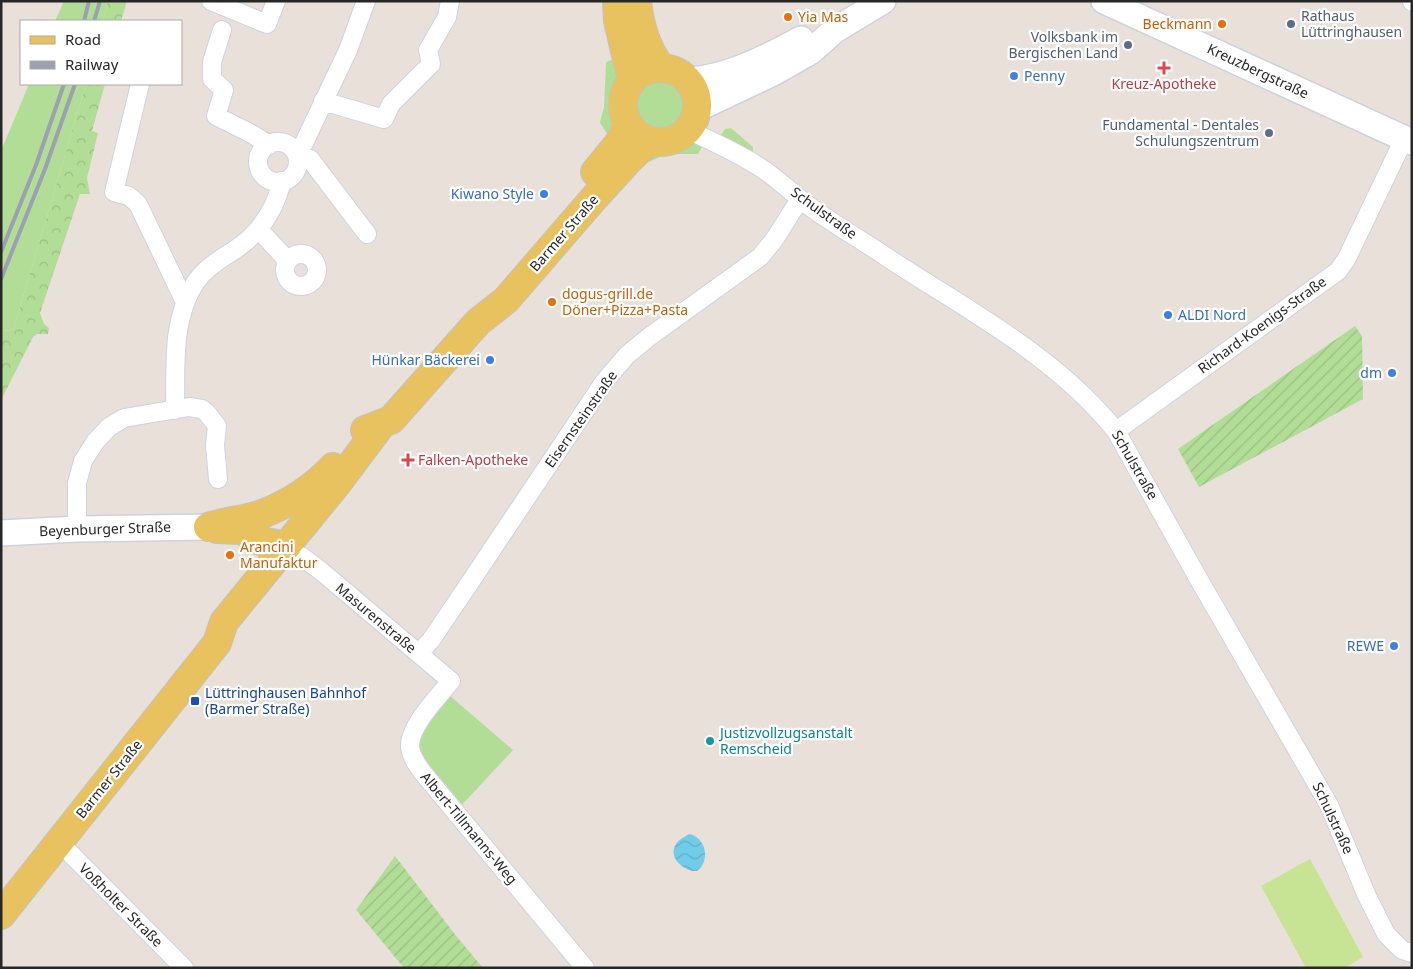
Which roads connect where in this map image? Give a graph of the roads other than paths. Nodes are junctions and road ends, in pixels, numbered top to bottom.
1 (210, 1) edge
2 (276, 1) edge
3 (366, 1) edge
4 (450, 1) edge
5 (617, 1) edge
6 (637, 1) edge
7 (883, 1) edge
8 (1104, 1) edge
9 (222, 30) dead end
10 (828, 35) junction
11 (661, 68) junction
12 (632, 80) junction
13 (687, 80) junction
14 (140, 85) edge
15 (323, 101) junction
16 (692, 120) junction
17 (639, 134) junction
18 (1409, 140) edge
19 (268, 145) junction
20 (296, 154) junction
21 (282, 181) junction
22 (800, 199) junction
23 (259, 230) junction
24 (367, 234) dead end
25 (288, 261) dead end
26 (185, 302) junction
27 (175, 410) junction
28 (386, 422) junction
29 (1116, 431) junction
30 (218, 479) dead end
31 (245, 518) junction
32 (208, 527) junction
33 (77, 529) junction
34 (1, 533) edge
35 (294, 551) junction
36 (419, 653) junction
37 (451, 681) joint
38 (58, 842) junction
39 (1, 915) edge
40 (1412, 953) edge
41 (184, 968) edge
42 (585, 968) edge

1 - 2 street
3 - 15 street
4 - 15 street
5 - 12 main road
6 - 11 main road
7 - 10 main road
8 - 18 main road, Kreuzbergstraße
9 - 19 street
10 - 13 main road
10 - 16 main road
11 - 12 main road
11 - 13 main road
12 - 17 main road
13 - 16 main road
14 - 26 street
15 - 20 street
16 - 17 main road
16 - 22 street, Schulstraße
17 - 28 main road, Barmer Straße
18 - 29 street, Richard-Koenigs-Straße
19 - 20 street
19 - 21 street
20 - 21 street
20 - 24 street
21 - 23 street
22 - 29 street, Schulstraße
22 - 36 street, Eisernsteinstraße
23 - 25 street
23 - 26 street
26 - 27 street
27 - 30 street
27 - 33 street
28 - 31 main road
28 - 35 main road, Barmer Straße
29 - 40 street, Schulstraße
31 - 32 main road
31 - 35 main road
32 - 33 main road, Beyenburger Straße
32 - 35 main road
33 - 34 main road, Beyenburger Straße
35 - 36 street, Masurenstraße
35 - 38 main road, Barmer Straße
36 - 37 street, Masurenstraße
37 - 42 street, Albert-Tillmanns-Weg
38 - 39 main road, Barmer Straße
38 - 41 street, Voßholter Straße

